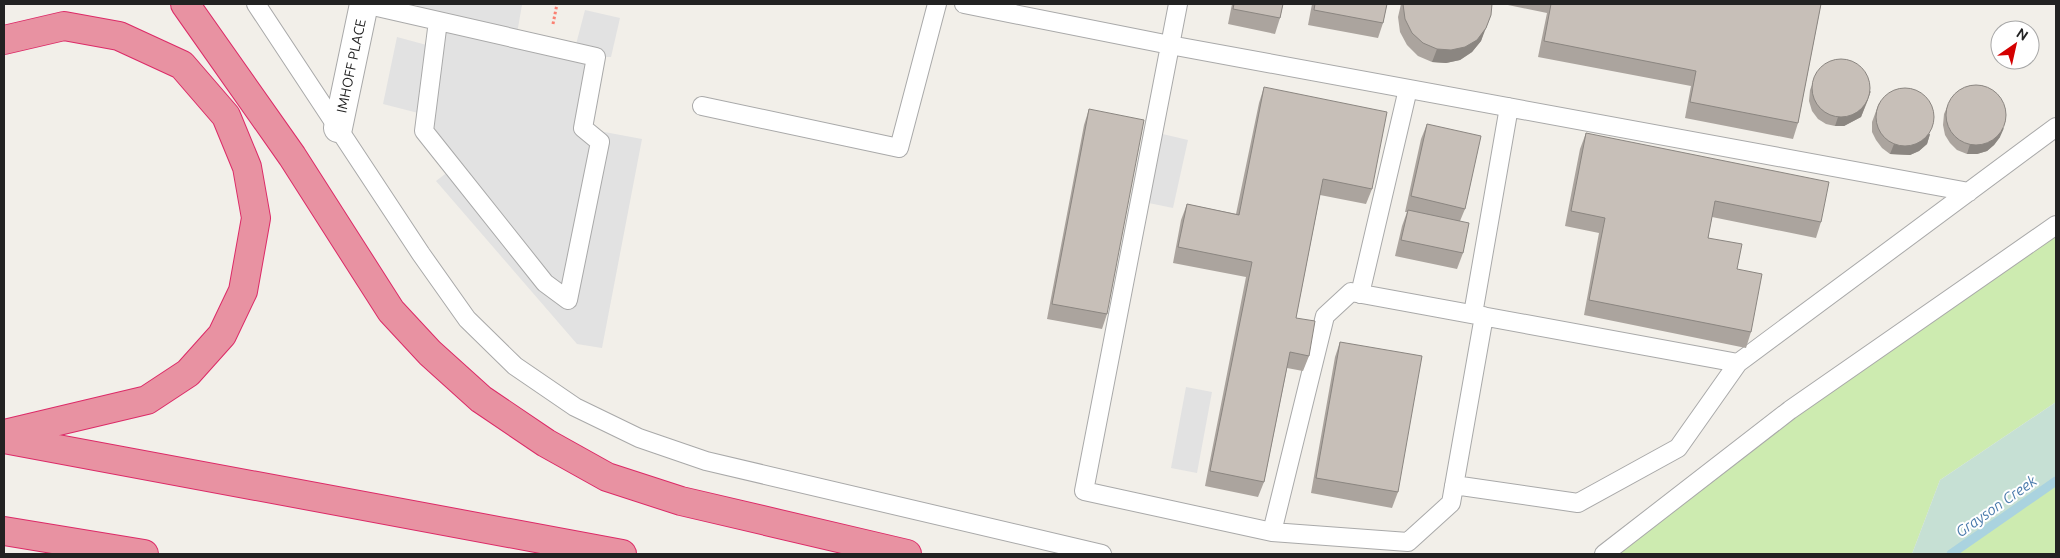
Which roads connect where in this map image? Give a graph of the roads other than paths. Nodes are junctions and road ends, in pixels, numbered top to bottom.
1 (185, 4) edge
2 (256, 4) edge
3 (364, 4) edge
4 (937, 4) edge
5 (964, 4) edge
6 (1178, 4) edge
7 (438, 21) junction
8 (4, 40) edge
9 (1170, 45) junction
10 (1408, 89) junction
11 (702, 106) dead end
12 (1509, 107) junction
13 (2056, 127) edge
14 (338, 128) junction
15 (1969, 192) junction
16 (2056, 225) edge
17 (1360, 294) junction
18 (1478, 315) junction
19 (1738, 363) junction
20 (4, 434) edge
21 (4, 439) edge
22 (1454, 485) junction
23 (4, 531) edge
24 (1272, 532) junction
25 (51, 538) junction
26 (74, 554) edge
27 (144, 554) edge
28 (622, 554) edge
29 (907, 554) edge
30 (1102, 554) edge
31 (1604, 554) edge

1 - 29 highway
2 - 14 lane
3 - 7 lane
3 - 14 street, IMHOFF PLACE
4 - 11 lane
5 - 9 lane
6 - 9 lane
7 - 7 lane
8 - 20 highway
9 - 10 lane
9 - 24 lane
10 - 12 lane
10 - 17 lane
12 - 15 lane
12 - 18 lane
13 - 15 lane
14 - 30 lane
15 - 19 lane
16 - 31 lane
17 - 18 lane
17 - 24 lane
18 - 19 lane
18 - 22 lane
19 - 22 lane
21 - 28 highway
22 - 24 lane
23 - 25 highway
25 - 26 highway
25 - 27 highway

